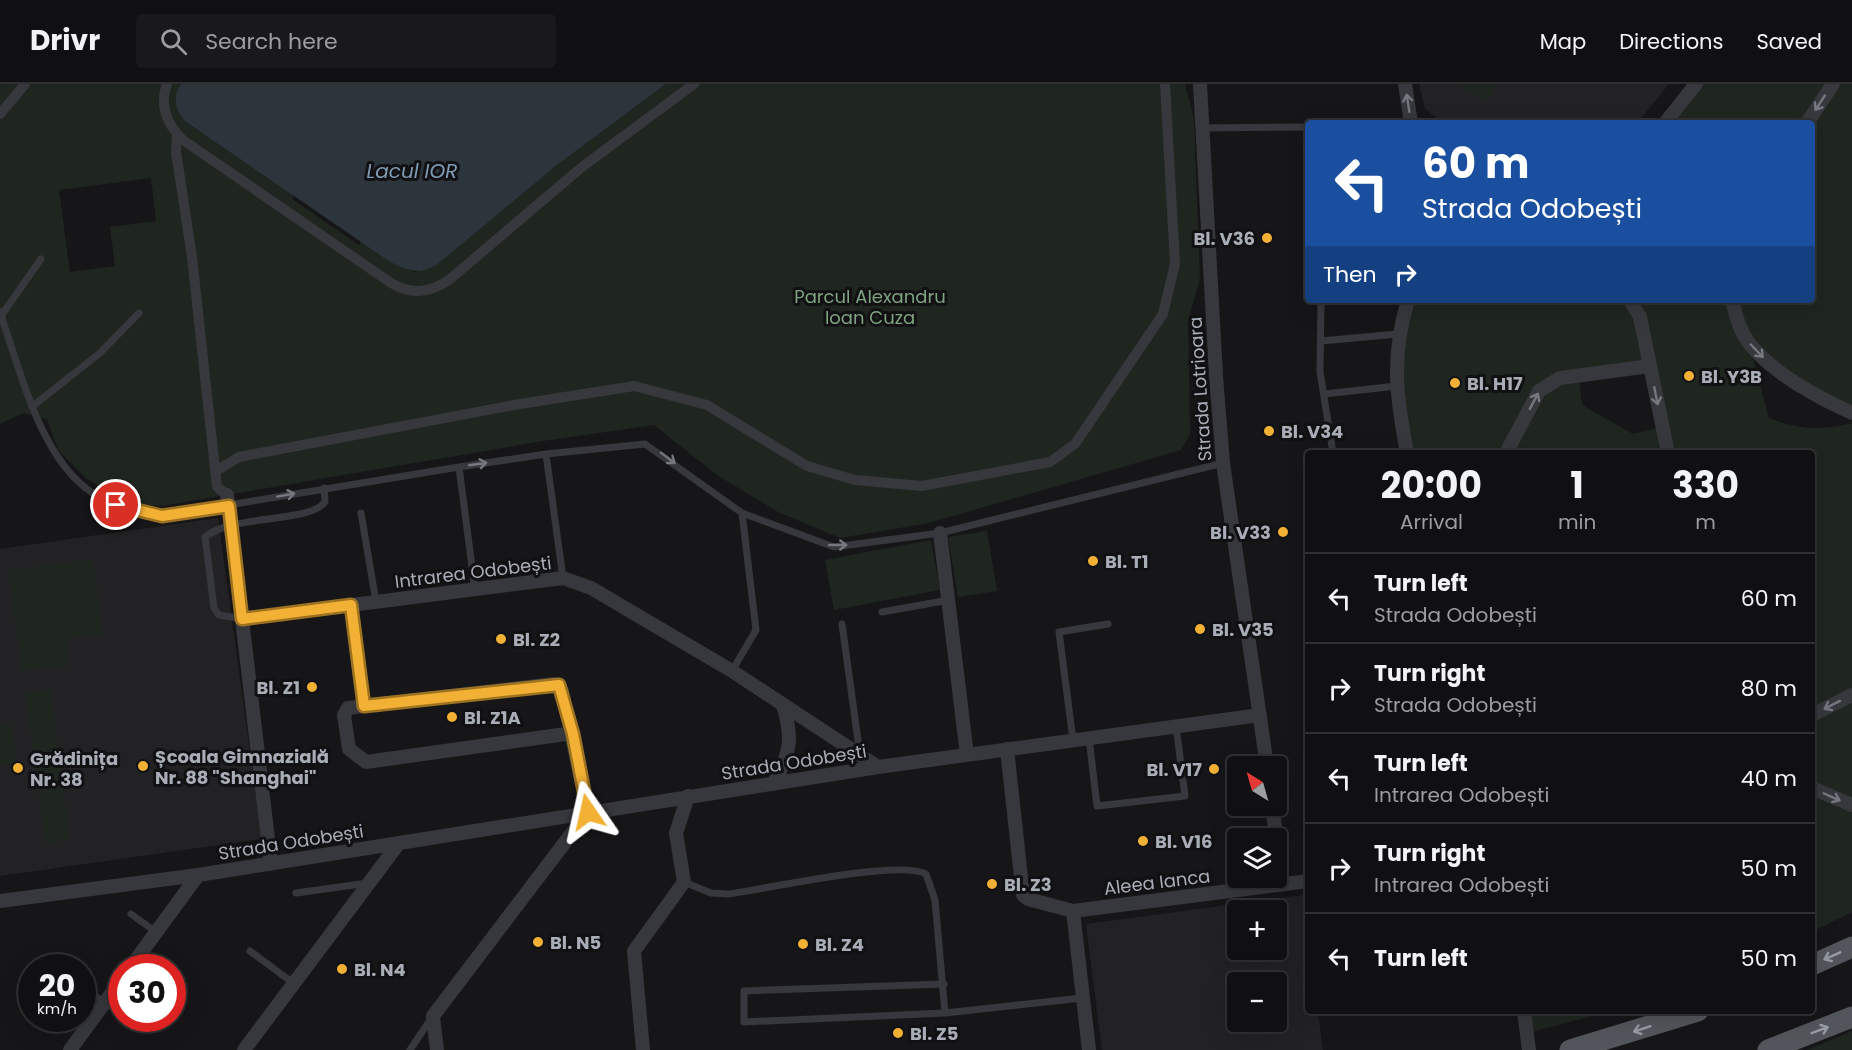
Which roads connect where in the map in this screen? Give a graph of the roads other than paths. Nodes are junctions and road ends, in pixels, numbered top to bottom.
1 (25, 84) edge
2 (167, 84) edge
3 (694, 84) edge
4 (1165, 84) edge
5 (1200, 84) edge
6 (1405, 84) edge
7 (1696, 84) edge
8 (1833, 84) edge
9 (0, 114) edge
10 (1411, 120) edge
11 (1667, 120) edge
12 (1809, 120) edge
13 (1305, 127) edge
14 (1201, 128) junction
15 (177, 135) junction
16 (41, 259) dead end
17 (1321, 303) edge
18 (1407, 303) edge
19 (1632, 303) edge
20 (1733, 303) edge
21 (139, 313) dead end
22 (1, 315) edge
23 (1398, 334) junction
24 (1321, 341) junction
25 (1650, 366) junction
26 (1397, 386) junction
27 (1324, 394) junction
28 (33, 405) junction
29 (1852, 413) edge
30 (1333, 450) edge
31 (1407, 450) edge
32 (1508, 450) edge
33 (1667, 450) edge
34 (546, 454) junction
35 (1223, 463) junction
36 (459, 467) junction
37 (216, 471) junction
38 (324, 488) junction
39 (228, 500) junction
40 (361, 513) dead end
41 (742, 513) junction
42 (231, 524) junction
43 (940, 533) junction
44 (563, 578) junction
45 (475, 590) junction
46 (949, 600) junction
47 (376, 602) junction
48 (351, 605) junction
49 (882, 612) dead end
50 (242, 619) junction
51 (842, 624) dead end
52 (1108, 624) dead end
53 (732, 671) junction
54 (1852, 695) edge
55 (783, 705) junction
56 (364, 706) junction
57 (1815, 714) edge
58 (1260, 715) junction
59 (1176, 726) junction
60 (573, 734) junction
61 (1089, 738) junction
62 (1073, 740) junction
63 (1007, 749) junction
64 (860, 755) junction
65 (967, 755) junction
66 (1266, 756) edge
67 (878, 767) junction
68 (772, 784) junction
69 (1815, 789) edge
70 (688, 796) junction
71 (1852, 806) edge
72 (588, 812) junction
73 (399, 843) junction
74 (271, 864) junction
75 (198, 875) junction
76 (1305, 881) edge
77 (369, 882) junction
78 (684, 882) junction
79 (1287, 884) edge
80 (1252, 888) edge
81 (296, 893) dead end
82 (1, 902) edge
83 (1072, 911) junction
84 (130, 914) dead end
85 (156, 932) junction
86 (1852, 947) edge
87 (250, 951) dead end
88 (140, 954) edge
89 (1815, 964) edge
90 (293, 983) junction
91 (944, 984) junction
92 (96, 996) edge
93 (108, 998) edge
94 (1082, 998) junction
95 (104, 1003) junction
96 (945, 1013) junction
97 (1524, 1014) edge
98 (1688, 1014) edge
99 (433, 1016) junction
100 (1852, 1017) edge
101 (1796, 1046) edge
102 (70, 1050) edge
103 (244, 1050) edge
104 (410, 1050) edge
105 (437, 1050) edge
106 (643, 1050) edge
107 (1089, 1050) edge
108 (1529, 1050) edge
109 (1570, 1050) edge
110 (1768, 1050) edge

1 - 9 street
2 - 15 street
3 - 15 street
4 - 37 street
5 - 14 street, Strada Lotrioara
10 -> 6 street
7 - 11 street
8 -> 12 street
13 - 14 lane
14 - 35 street, Strada Lotrioara
15 - 37 street
16 - 22 lane
17 - 24 lane
18 - 23 street
19 - 25 street
20 -> 29 street
21 - 28 lane
22 - 28 lane
23 - 24 lane
23 - 26 street
24 - 27 lane
32 -> 25 street
25 -> 33 street
26 - 27 lane
26 - 31 street
27 - 30 lane
28 - 39 lane
36 -> 34 lane
34 -> 41 lane
34 - 44 lane
35 - 43 lane
35 - 58 street, Strada Lotrioara
36 - 38 lane
36 - 45 lane
37 - 39 street
39 -> 38 lane
38 - 42 lane
39 - 42 street
40 - 47 lane
41 -> 43 lane
41 - 53 lane
42 - 50 street
42 - 50 lane
43 - 46 street
44 - 45 street, Intrarea Odobești
44 - 53 street, Intrarea Odobești
45 - 47 street, Intrarea Odobești
46 - 49 lane
46 - 65 street
47 - 48 street, Intrarea Odobești
48 - 50 street, Intrarea Odobești
48 - 56 street
50 - 74 street
51 - 64 lane
52 - 62 lane
53 - 55 street, Intrarea Odobești
54 -> 57 street
55 - 64 street, Intrarea Odobești
55 - 68 street
56 - 60 street
56 - 60 street
58 - 59 street, Strada Odobești
58 - 66 street
59 - 61 street, Strada Odobești
59 - 61 lane
60 - 72 street
61 - 62 street, Strada Odobești
62 - 63 street, Strada Odobești
63 - 65 street, Strada Odobești
63 - 83 street
64 - 67 street, Intrarea Odobești
65 - 67 street, Strada Odobești
67 - 68 street, Strada Odobești
68 - 70 street, Strada Odobești
69 -> 71 street
70 - 72 street, Strada Odobești
70 - 78 street
72 - 73 street, Strada Odobești
72 - 99 street
73 - 74 street, Strada Odobești
73 - 77 street
74 - 75 street, Strada Odobești
75 - 82 street, Strada Odobești
75 - 85 street
76 - 79 street, Aleea Ianca
77 - 81 lane
77 - 90 street
78 - 91 lane
78 - 106 street
80 - 83 street, Aleea Ianca
83 - 94 street
84 - 85 lane
85 - 88 street
86 -> 89 main road
87 - 90 lane
90 - 103 street
91 - 96 lane
91 - 96 lane
92 - 95 lane
93 - 95 street
94 - 96 lane
94 - 107 street
95 - 102 street
97 - 108 street
98 -> 109 main road
99 - 104 lane
99 - 105 street
101 -> 100 main road
101 - 110 main road

